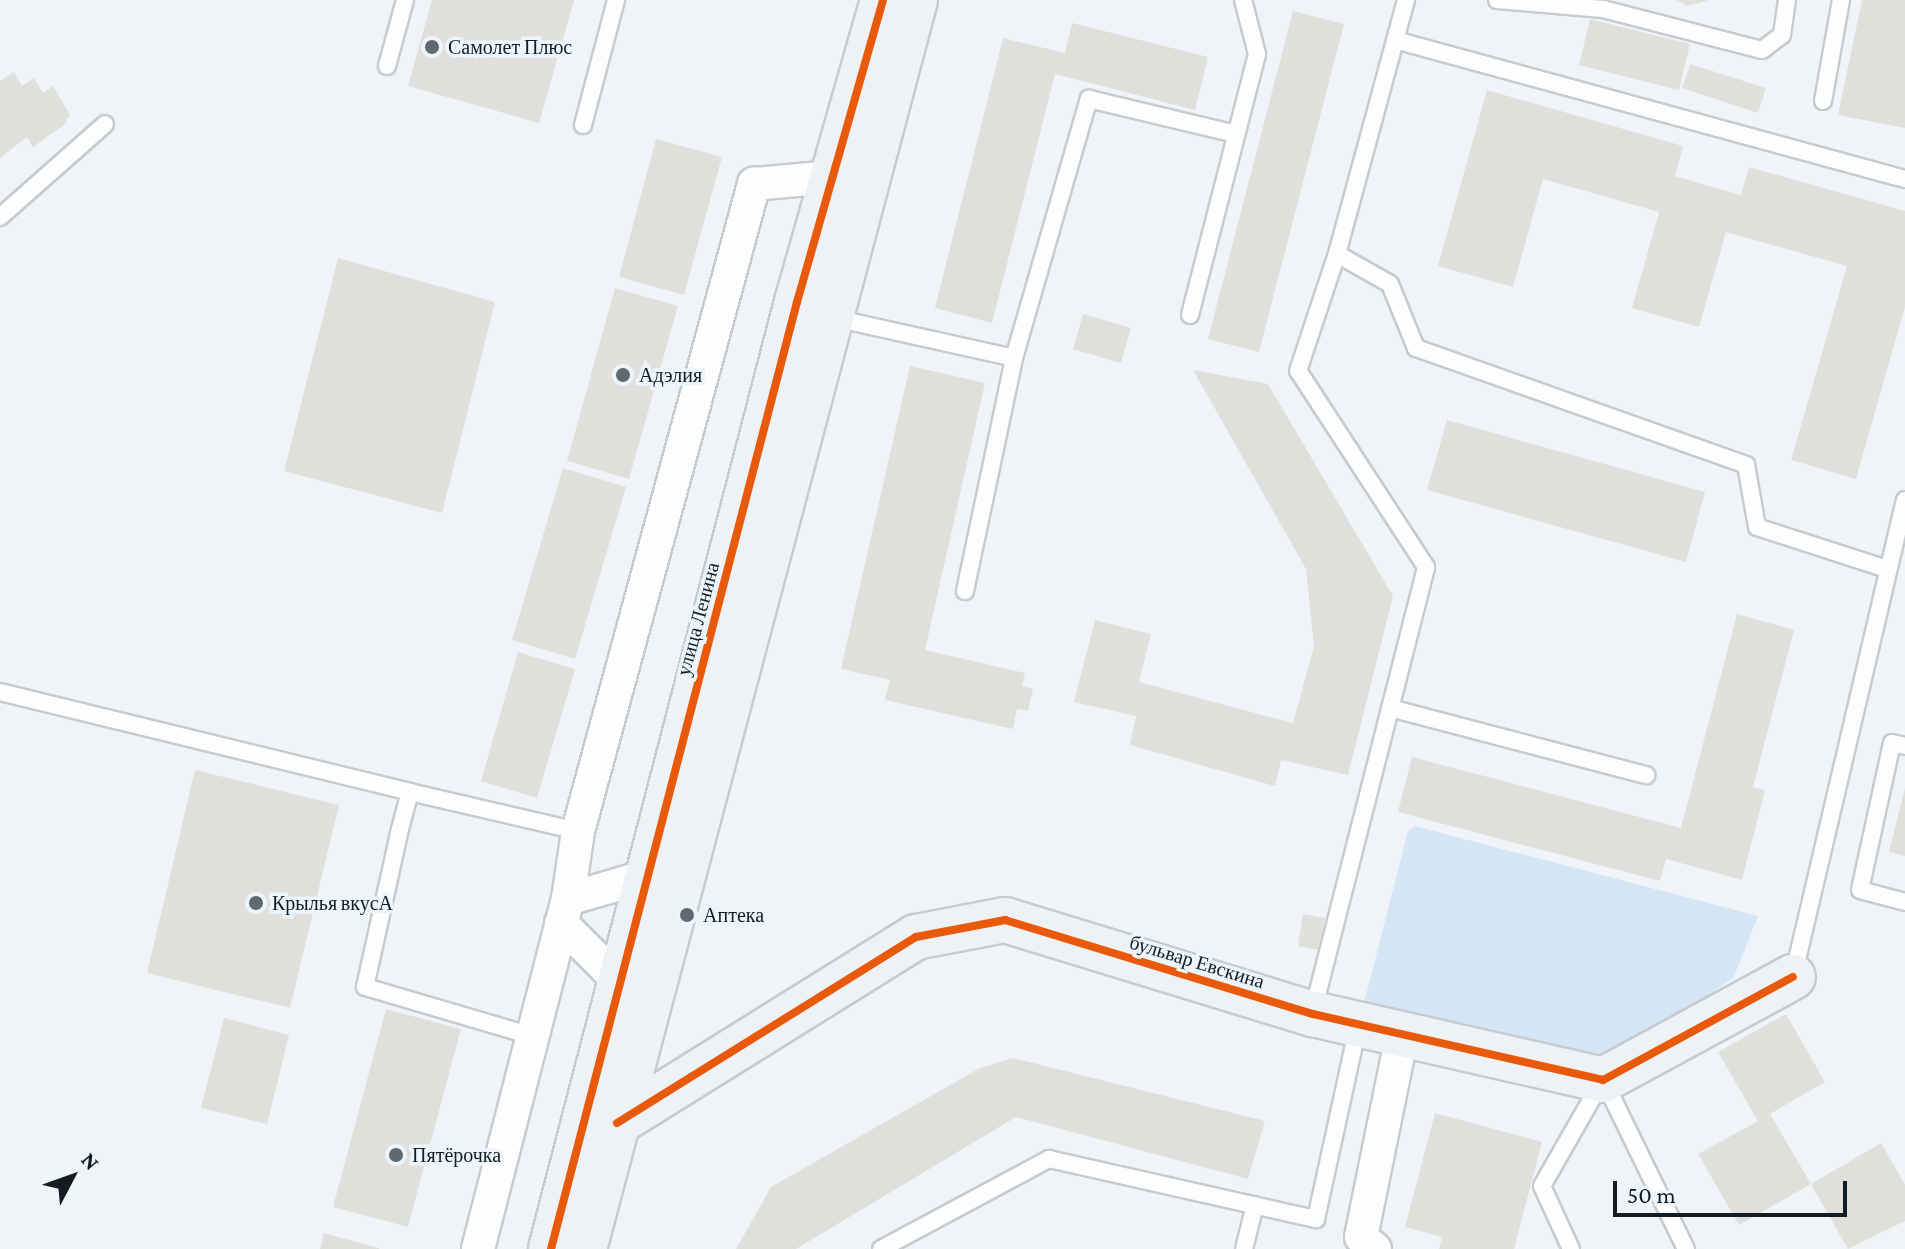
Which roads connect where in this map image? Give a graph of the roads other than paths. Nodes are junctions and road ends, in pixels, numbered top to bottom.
1 (405, 0) edge
2 (616, 0) edge
3 (883, 0) edge
4 (915, 0) edge
5 (1243, 0) edge
6 (1406, 0) edge
7 (1497, 0) edge
8 (1787, 0) edge
9 (1841, 0) edge
10 (1395, 40) junction
11 (387, 66) dead end
12 (1823, 101) dead end
13 (105, 124) dead end
14 (583, 125) dead end
15 (1236, 134) junction
16 (833, 177) junction
17 (1905, 179) edge
18 (0, 217) edge
19 (1337, 254) junction
20 (1190, 315) dead end
21 (832, 317) junction
22 (1014, 358) junction
23 (1905, 500) edge
24 (1887, 569) junction
25 (965, 591) dead end
26 (0, 692) edge
27 (1390, 708) junction
28 (1905, 746) edge
29 (1646, 775) dead end
30 (410, 792) junction
31 (578, 831) junction
32 (647, 876) junction
33 (1905, 902) edge
34 (564, 911) junction
35 (1793, 977) joint
36 (620, 982) junction
37 (1313, 1014) junction
38 (1358, 1024) junction
39 (1402, 1035) junction
40 (532, 1036) junction
41 (1603, 1080) junction
42 (617, 1123) junction
43 (1255, 1205) junction
44 (478, 1249) edge
45 (551, 1249) edge
46 (584, 1249) edge
47 (881, 1249) edge
48 (1244, 1249) edge
49 (1375, 1249) edge
50 (1571, 1249) edge
51 (1686, 1249) edge

1 - 11 lane
2 - 14 lane
3 - 16 street, улица Ленина
4 - 21 street
5 - 15 lane
6 - 10 lane
7 - 8 lane
9 - 12 lane
10 - 17 lane
10 - 19 lane
13 - 18 lane
15 - 20 lane
15 - 22 lane
16 - 31 street
16 - 32 street, улица Ленина
19 - 24 lane
19 - 27 lane
21 - 22 lane
21 - 42 street
22 - 25 lane
23 - 24 lane
24 - 35 lane
26 - 30 lane
27 - 29 lane
27 - 37 lane
28 - 33 lane
30 - 31 lane
30 - 40 lane
31 - 34 street
32 - 34 street
32 - 36 street, улица Ленина
34 - 36 street
34 - 40 street
35 - 41 street
36 - 45 street, улица Ленина
37 - 38 street, бульвар Евскина
37 - 42 street, бульвар Евскина
38 - 39 street, бульвар Евскина
38 - 43 lane
39 - 41 street, бульвар Евскина
39 - 49 street
40 - 44 street
41 - 50 lane
41 - 51 lane
42 - 46 street
43 - 47 lane
43 - 48 lane

